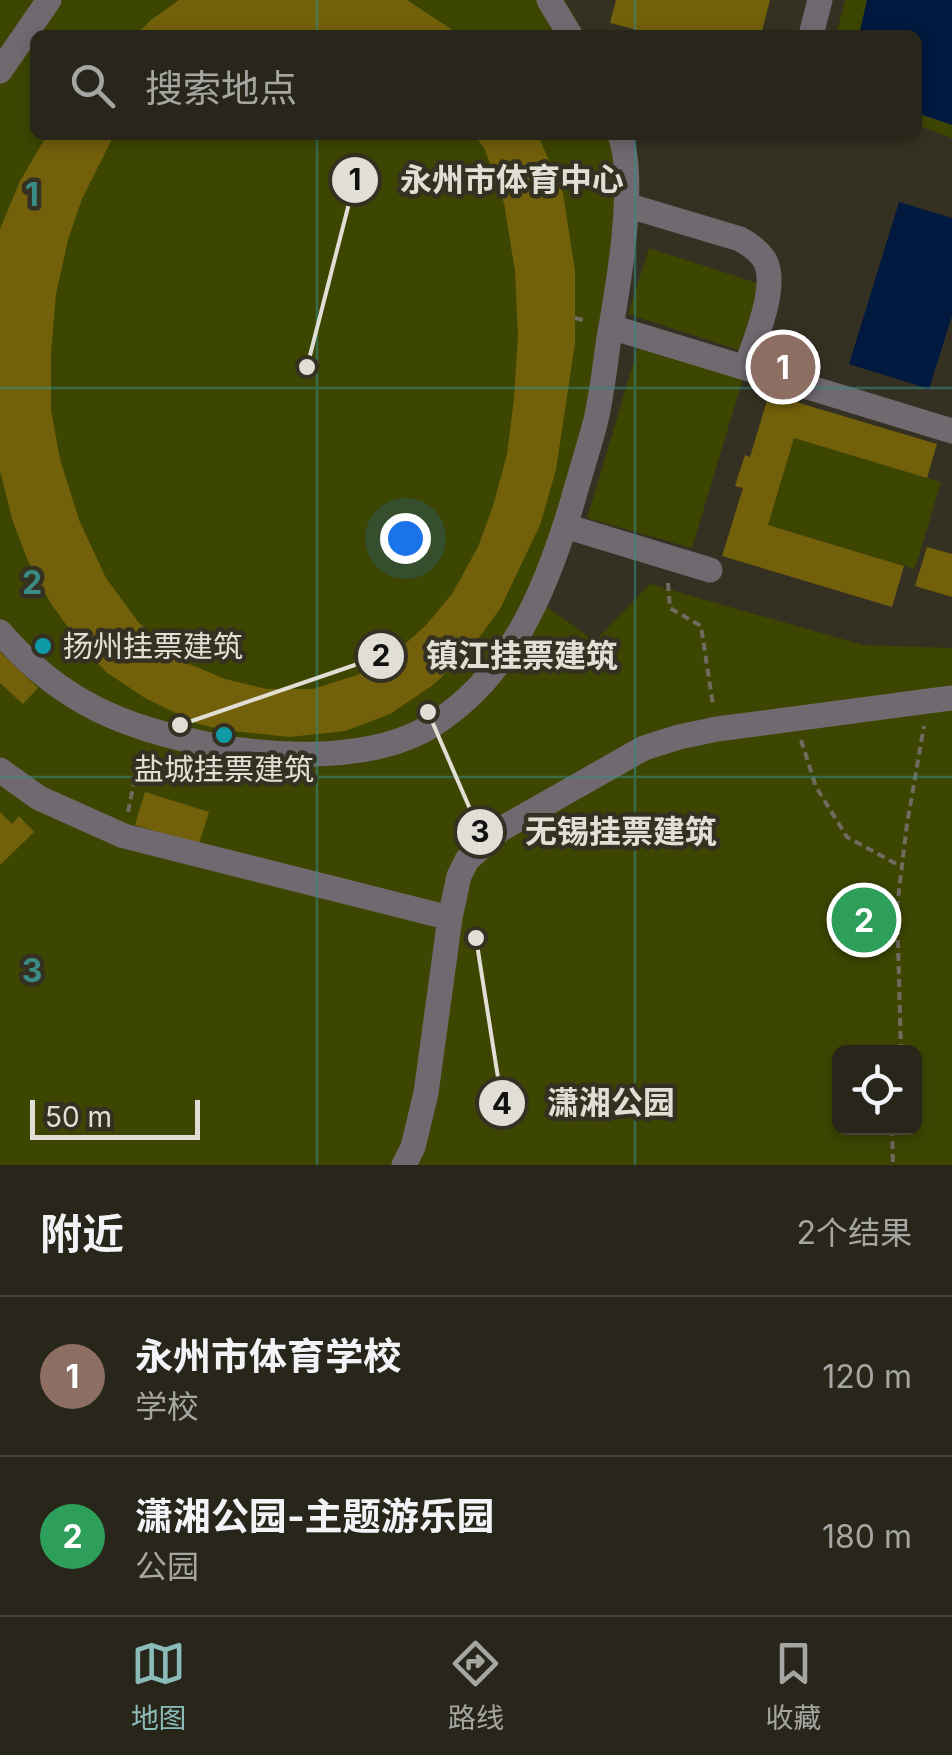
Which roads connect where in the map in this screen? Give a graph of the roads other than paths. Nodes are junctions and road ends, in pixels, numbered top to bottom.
1 (50, 0) edge
2 (549, 0) edge
3 (820, 0) edge
4 (567, 30) edge
5 (812, 30) edge
6 (0, 71) edge
7 (624, 140) edge
8 (626, 205) junction
9 (611, 327) junction
10 (746, 368) junction
11 (952, 431) edge
12 (565, 526) junction
13 (710, 570) dead end
14 (0, 632) edge
15 (940, 700) edge
16 (0, 770) edge
17 (450, 918) junction
18 (404, 1165) edge

1 - 6 street
2 - 4 street
3 - 5 street
7 - 8 street
8 - 9 street
8 - 10 street
9 - 10 street
9 - 12 street
10 - 11 street
12 - 13 street
12 - 14 street
15 - 17 street
16 - 17 street
17 - 18 street

